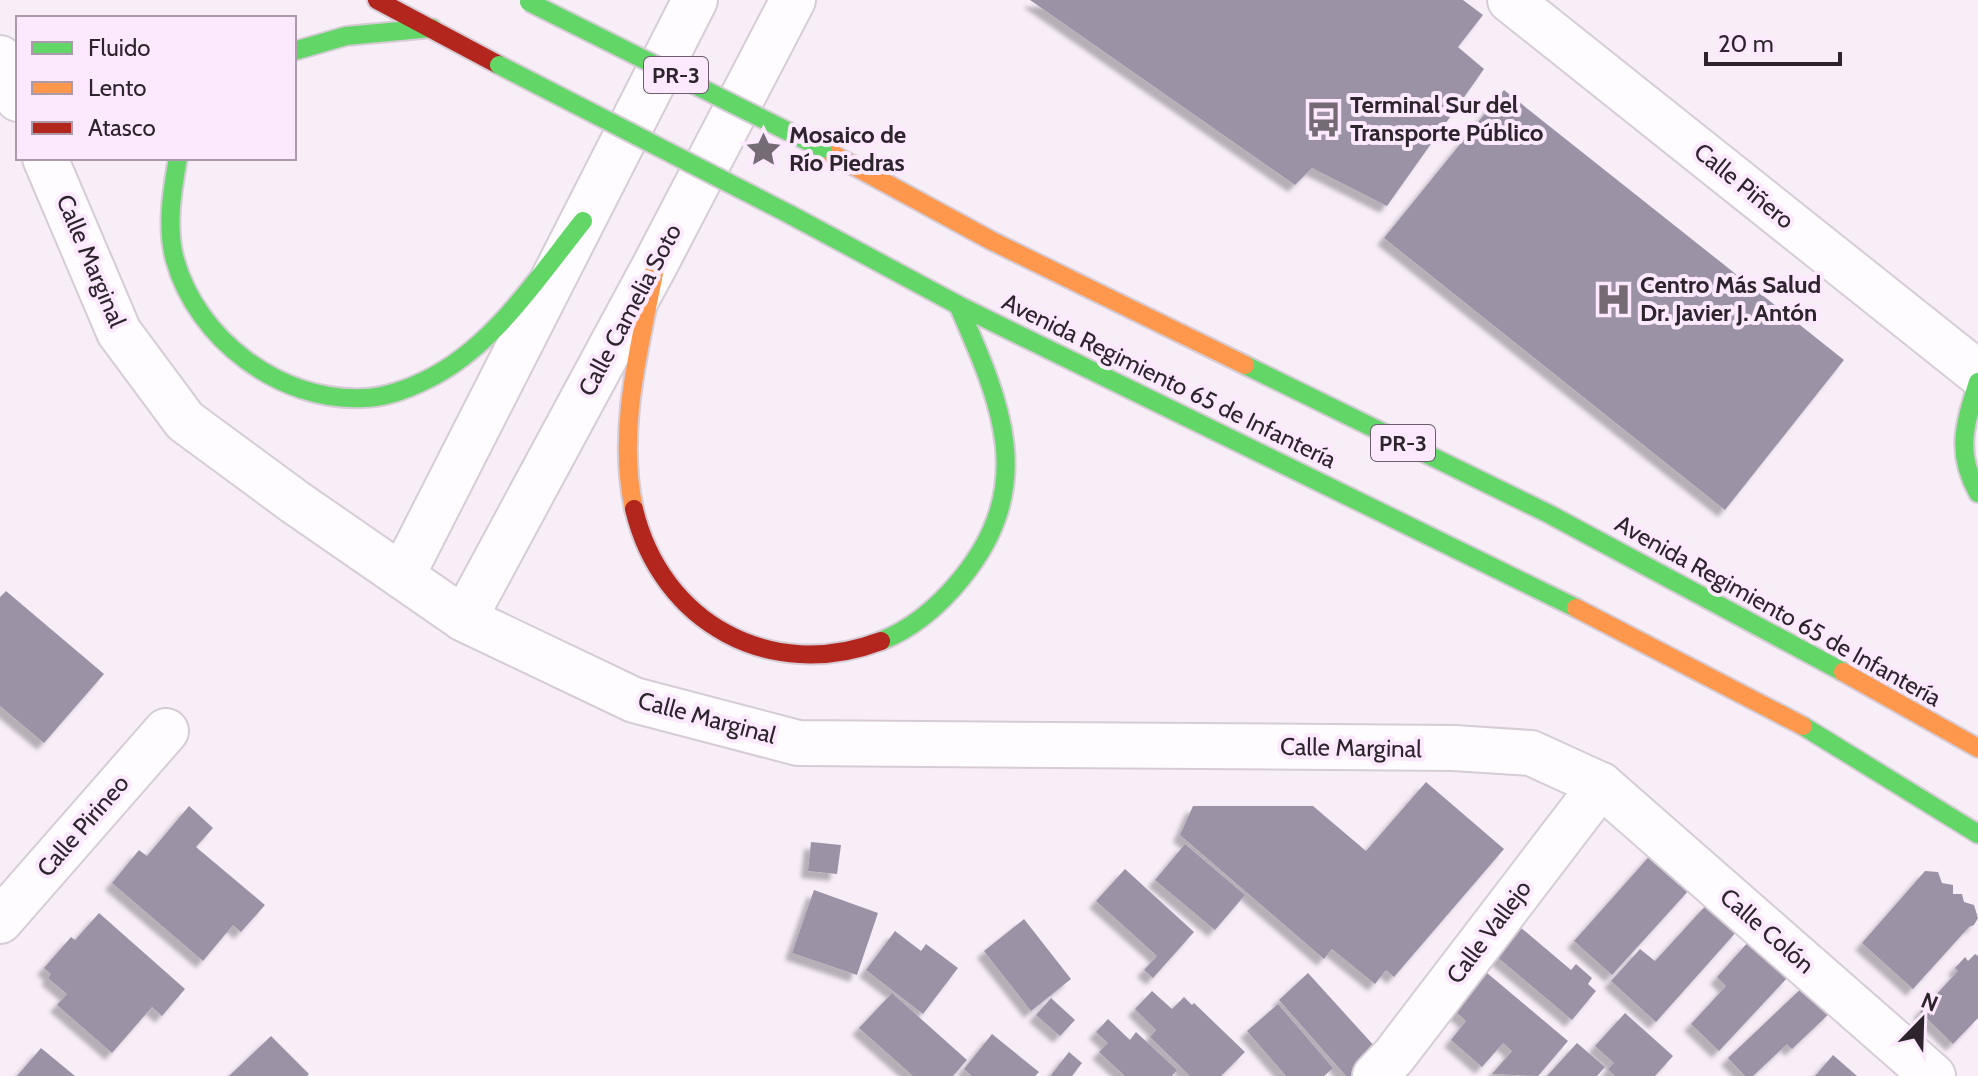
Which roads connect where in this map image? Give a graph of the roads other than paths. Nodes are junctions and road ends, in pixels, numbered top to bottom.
1 (377, 0) edge
2 (695, 0) edge
3 (793, 0) edge
4 (1510, 0) edge
5 (527, 1) edge
6 (432, 28) junction
7 (296, 50) edge
8 (0, 58) edge
9 (16, 94) edge
10 (16, 109) edge
11 (0, 128) edge
12 (46, 160) edge
13 (178, 160) edge
14 (583, 221) junction
15 (656, 263) junction
16 (958, 305) junction
17 (1978, 373) edge
18 (1978, 382) edge
19 (1978, 493) edge
20 (402, 576) junction
21 (464, 619) junction
22 (166, 731) dead end
23 (1978, 748) edge
24 (1601, 785) junction
25 (1978, 834) edge
26 (0, 921) edge
27 (1395, 1069) edge
28 (1933, 1076) edge

1 - 6 highway, Avenida Regimiento 65 de Infantería
2 - 14 street
3 - 15 street, Calle Camelia Soto
4 - 17 street, Calle Piñero
5 - 23 highway, Avenida Regimiento 65 de Infantería / PR-3, bridge
6 - 7 highway
6 - 16 highway, Avenida Regimiento 65 de Infantería, bridge
8 - 9 street
10 - 11 street
12 - 20 street, Calle Marginal
13 - 14 highway
14 - 20 street
15 - 16 highway
15 - 21 street, Calle Camelia Soto
16 - 25 highway, Avenida Regimiento 65 de Infantería
18 - 19 highway
20 - 21 street, Calle Marginal
21 - 24 street, Calle Marginal
22 - 26 street, Calle Pirineo
24 - 27 street, Calle Vallejo
24 - 28 street, Calle Colón

